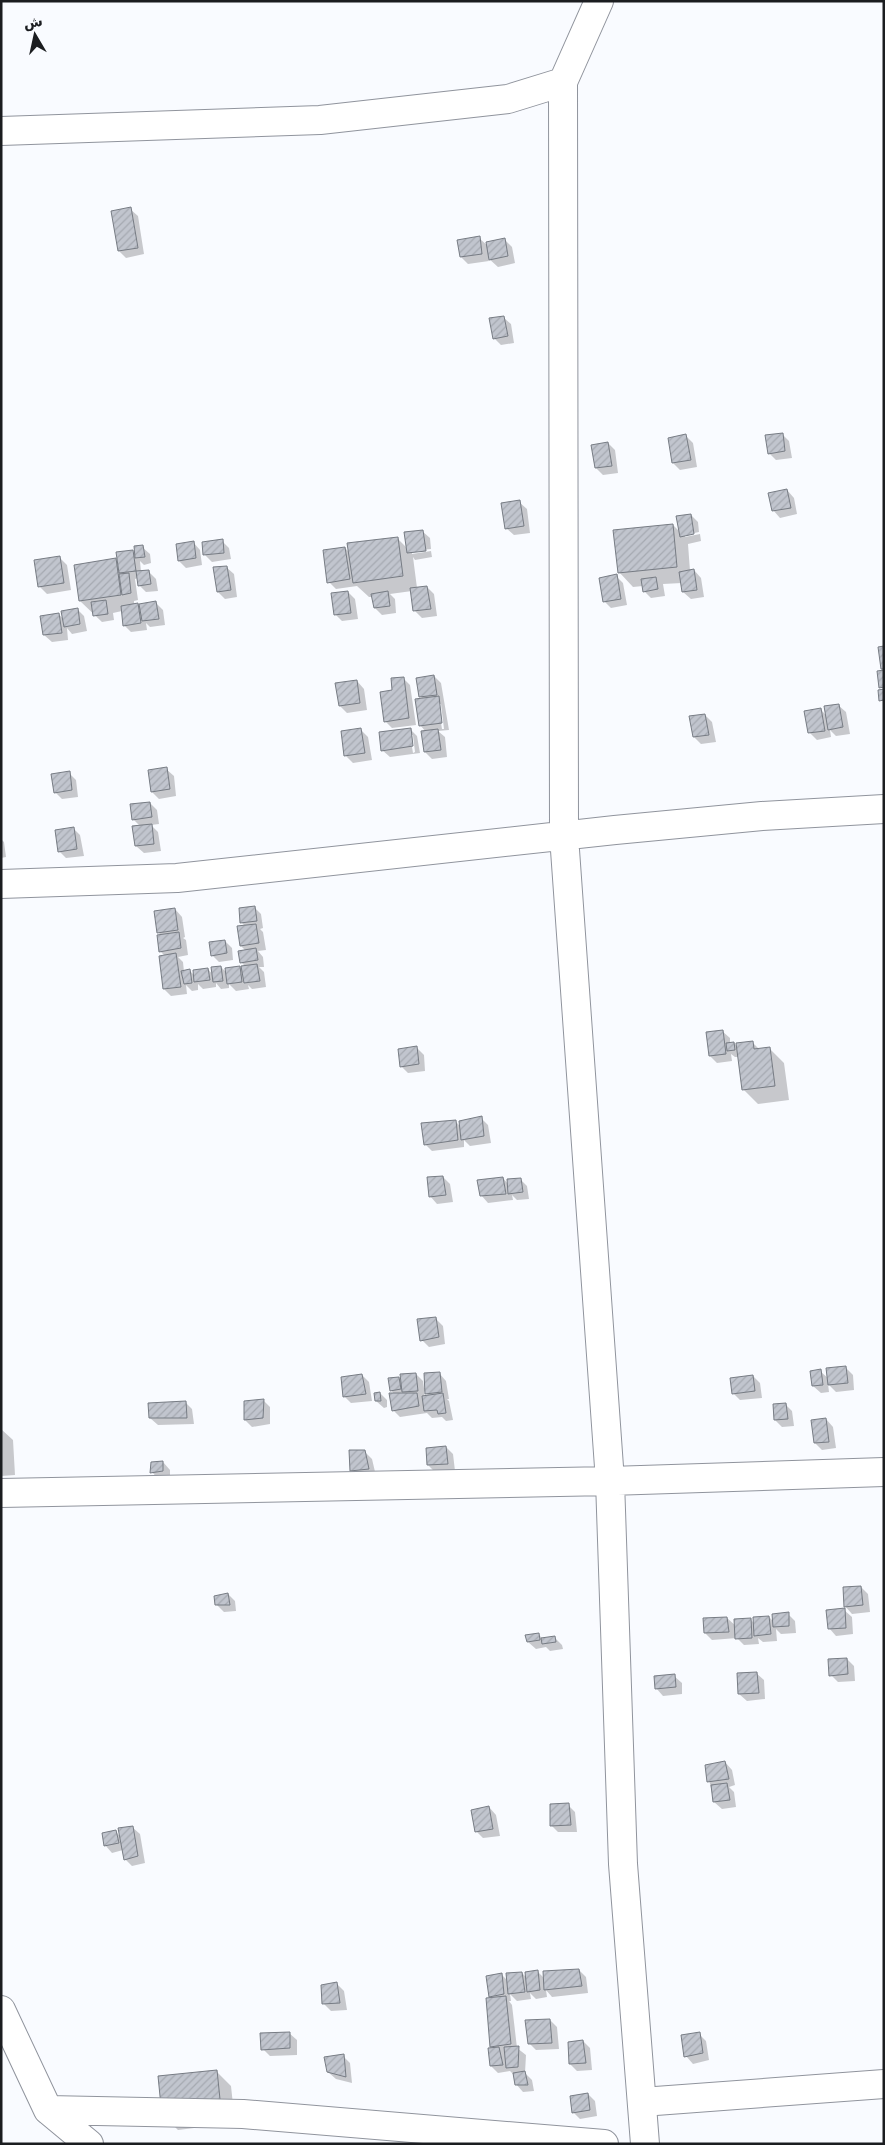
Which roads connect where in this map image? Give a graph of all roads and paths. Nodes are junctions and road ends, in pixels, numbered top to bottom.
1 (599, 1) edge
2 (563, 82) junction
3 (1, 131) edge
4 (884, 809) edge
5 (564, 836) junction
6 (1, 884) edge
7 (884, 1472) edge
8 (610, 1481) junction
9 (1, 1492) edge
10 (1, 2010) edge
11 (884, 2084) edge
12 (642, 2102) junction
13 (48, 2110) junction
14 (89, 2144) edge
15 (604, 2144) edge
16 (645, 2144) edge

1 - 2 street
2 - 3 street
2 - 5 street
4 - 5 street
5 - 6 street
5 - 8 street
7 - 8 street
8 - 9 street
8 - 12 street
10 - 13 street
11 - 12 street
12 - 16 street
13 - 14 street
13 - 15 street

